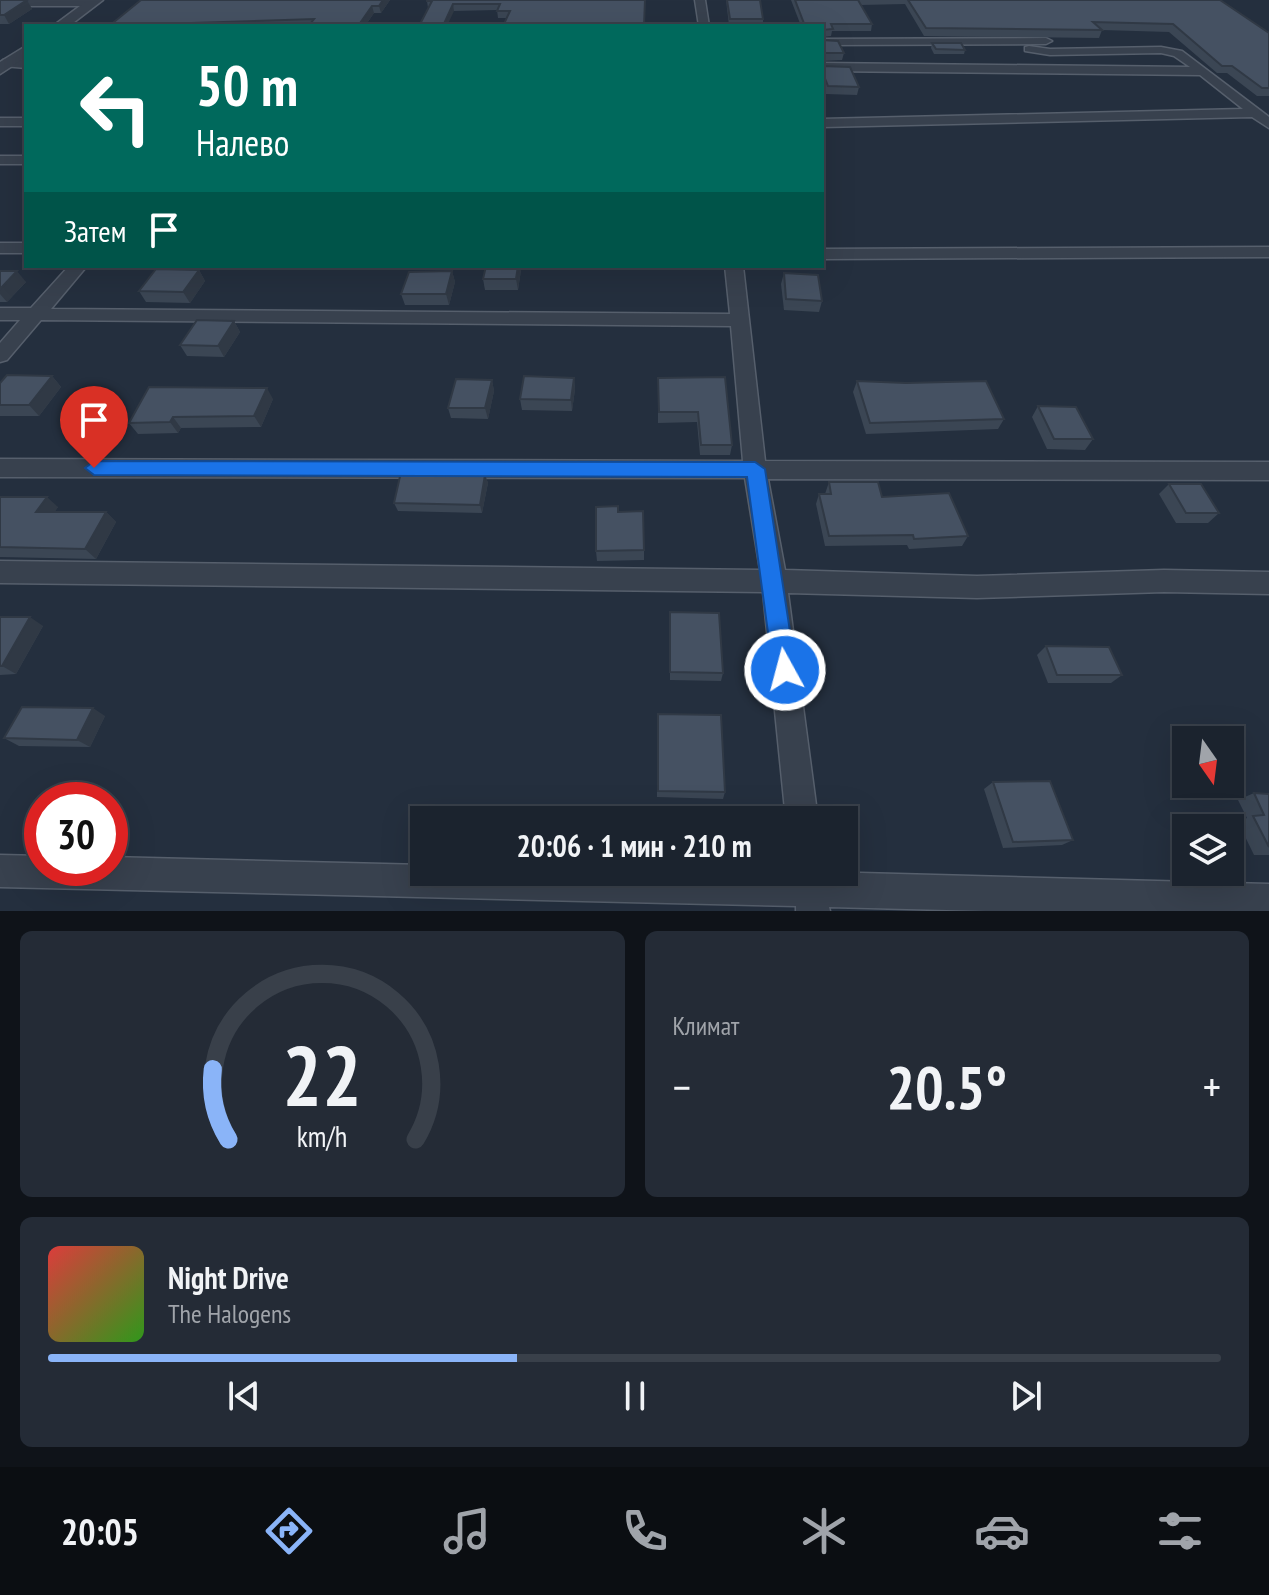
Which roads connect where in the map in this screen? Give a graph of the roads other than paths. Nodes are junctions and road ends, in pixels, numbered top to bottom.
1 (700, 0) edge
2 (95, 1) edge
3 (0, 3) edge
4 (63, 24) edge
5 (704, 24) edge
6 (997, 41) junction
7 (1046, 41) edge
8 (824, 42) edge
9 (24, 51) edge
10 (24, 64) edge
11 (4, 66) edge
12 (824, 67) edge
13 (1203, 71) junction
14 (1255, 113) junction
15 (0, 122) edge
16 (24, 122) edge
17 (824, 123) edge
18 (1269, 124) edge
19 (0, 160) edge
20 (24, 160) edge
21 (0, 248) edge
22 (24, 248) edge
23 (1269, 252) edge
24 (824, 254) edge
25 (76, 268) edge
26 (734, 268) edge
27 (0, 314) edge
28 (38, 314) junction
29 (742, 320) junction
30 (0, 355) edge
31 (0, 468) edge
32 (755, 469) junction
33 (1269, 471) edge
34 (0, 572) edge
35 (774, 581) junction
36 (1269, 583) edge
37 (800, 806) edge
38 (0, 871) edge
39 (811, 892) edge
40 (1269, 901) edge

1 - 5 street
2 - 3 street
2 - 4 street
6 - 7 street
6 - 8 street
6 - 13 street
9 - 11 street
10 - 11 street
12 - 13 street
13 - 14 street
14 - 17 street
14 - 18 street
15 - 16 street
19 - 20 street
21 - 22 street
23 - 24 street
25 - 28 street
26 - 29 street
27 - 28 street
28 - 29 street
28 - 30 street
29 - 32 street
31 - 32 street
32 - 33 street
32 - 35 street
34 - 35 street
35 - 36 street
35 - 37 street
38 - 39 street
39 - 40 street

